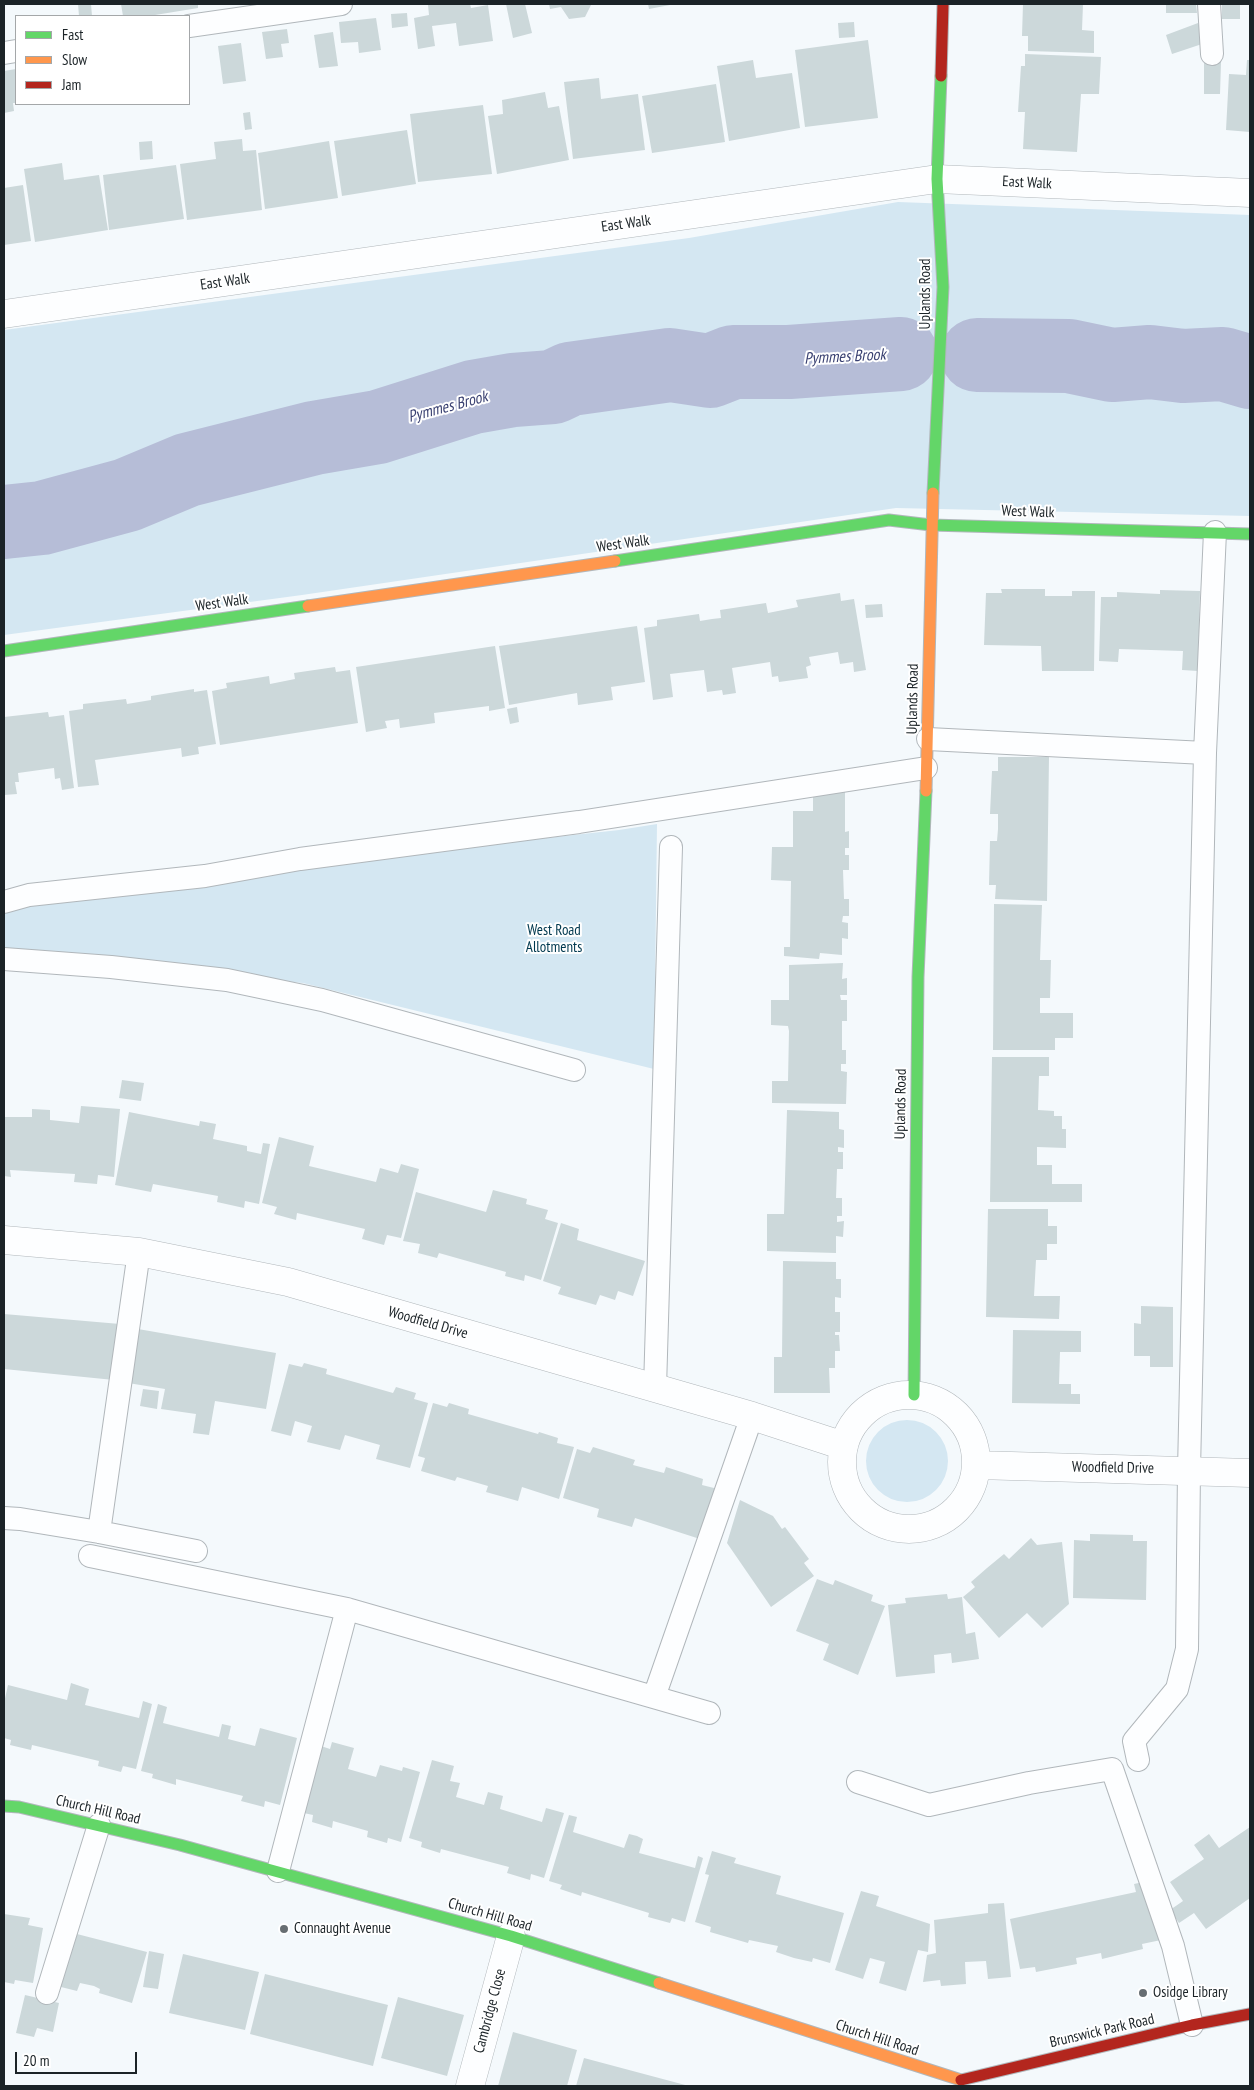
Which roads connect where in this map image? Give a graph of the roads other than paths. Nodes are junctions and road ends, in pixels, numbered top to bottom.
1 (341, 4) edge
2 (944, 4) edge
3 (1210, 4) edge
4 (190, 26) edge
5 (1212, 54) dead end
6 (937, 179) junction
7 (1250, 193) edge
8 (4, 314) edge
9 (931, 524) junction
10 (1215, 532) junction
11 (1250, 534) edge
12 (4, 651) edge
13 (928, 739) junction
14 (1205, 753) junction
15 (926, 768) junction
16 (671, 847) dead end
17 (4, 902) edge
18 (4, 959) edge
19 (574, 1070) dead end
20 (4, 1240) edge
21 (139, 1252) junction
22 (655, 1388) junction
23 (914, 1395) junction
24 (752, 1416) junction
25 (844, 1446) junction
26 (977, 1465) junction
27 (1189, 1470) junction
28 (1250, 1473) edge
29 (4, 1518) edge
30 (99, 1532) junction
31 (196, 1551) dead end
32 (90, 1556) dead end
33 (347, 1609) junction
34 (654, 1697) junction
35 (709, 1714) dead end
36 (1138, 1760) dead end
37 (858, 1782) dead end
38 (4, 1806) edge
39 (99, 1825) junction
40 (278, 1871) junction
41 (511, 1936) junction
42 (47, 1993) dead end
43 (1250, 2014) edge
44 (1192, 2025) junction
45 (960, 2083) edge
46 (470, 2086) edge

1 - 4 lane
2 - 6 street, Uplands Road
3 - 5 lane
6 - 7 street, East Walk
6 - 8 street, East Walk
6 - 9 street, Uplands Road
9 - 10 street, West Walk
9 - 12 street, West Walk
9 - 13 street, Uplands Road
10 - 11 street, West Walk
10 - 14 lane
13 - 14 lane
13 - 15 street, Uplands Road
14 - 27 lane
15 - 17 lane
15 - 23 street, Uplands Road
16 - 22 lane
18 - 19 lane
20 - 21 street, Woodfield Drive
21 - 22 street, Woodfield Drive
21 - 30 lane
22 - 24 street, Woodfield Drive
23 - 25 street
23 - 26 street
24 - 25 street, Woodfield Drive
24 - 34 lane
25 - 26 street
26 - 27 street, Woodfield Drive
27 - 28 street, Woodfield Drive
27 - 36 lane
29 - 30 lane
30 - 31 lane
32 - 33 lane
33 - 34 lane
33 - 40 lane
34 - 35 lane
37 - 44 lane
38 - 39 street, Church Hill Road
39 - 40 street, Church Hill Road
39 - 42 lane
40 - 41 street, Church Hill Road
41 - 45 street, Church Hill Road
41 - 46 street, Cambridge Close
43 - 44 street, Brunswick Park Road
44 - 45 street, Brunswick Park Road

